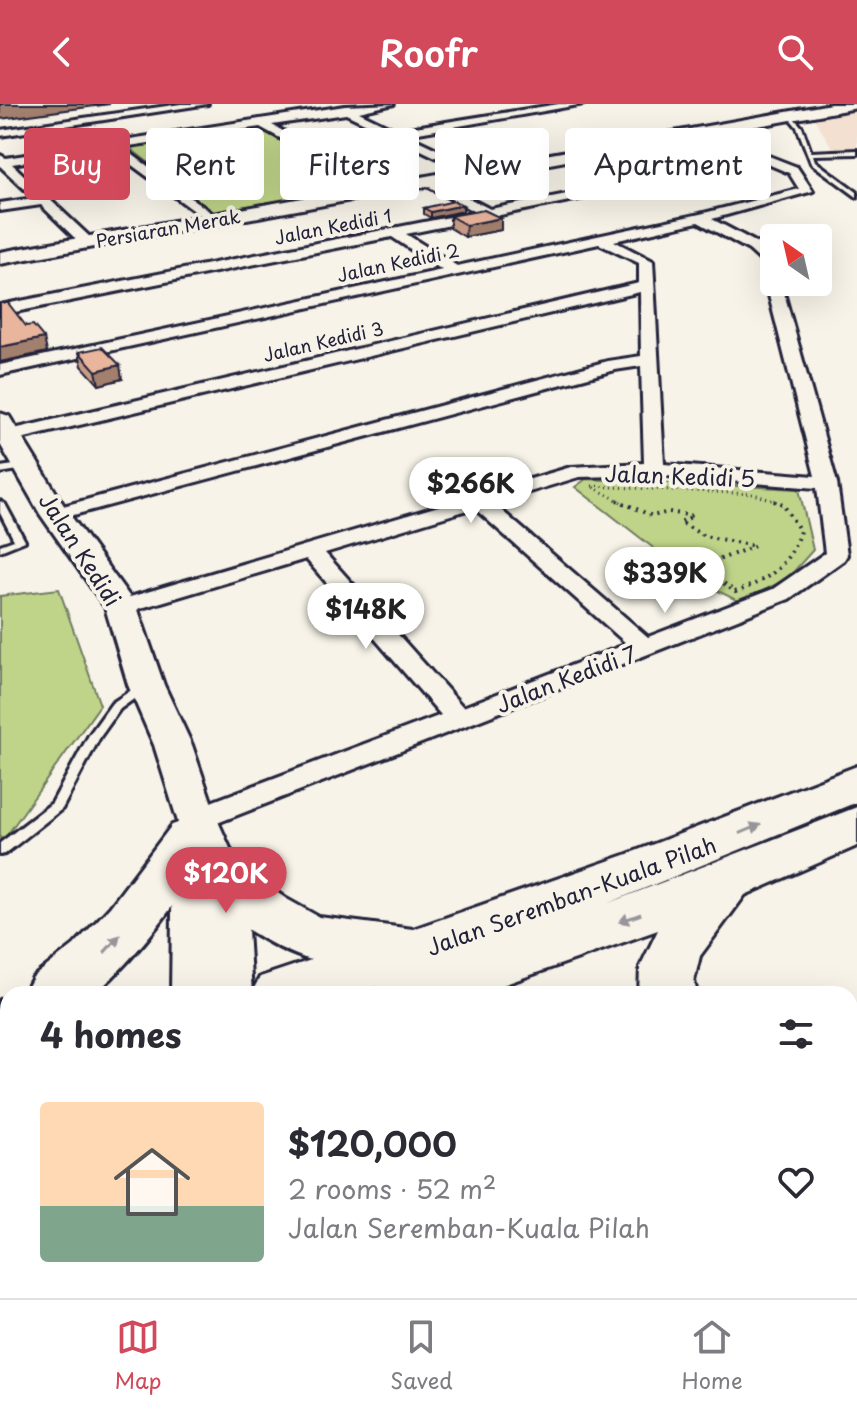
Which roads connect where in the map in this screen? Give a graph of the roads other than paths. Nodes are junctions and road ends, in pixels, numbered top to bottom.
1 (133, 104) edge
2 (201, 104) edge
3 (335, 104) edge
4 (389, 104) edge
5 (579, 104) edge
6 (855, 104) edge
7 (347, 110) junction
8 (789, 116) junction
9 (0, 122) edge
10 (261, 123) junction
11 (385, 128) edge
12 (721, 128) edge
13 (419, 129) edge
14 (0, 133) edge
15 (280, 134) edge
16 (130, 142) edge
17 (857, 152) edge
18 (812, 153) junction
19 (24, 157) edge
20 (130, 158) edge
21 (1, 160) edge
22 (771, 160) edge
23 (435, 180) edge
24 (428, 181) junction
25 (419, 182) edge
26 (857, 195) edge
27 (565, 199) edge
28 (320, 200) edge
29 (40, 201) junction
30 (0, 207) edge
31 (489, 214) junction
32 (700, 218) junction
33 (212, 220) junction
34 (394, 232) junction
35 (599, 239) junction
36 (87, 242) junction
37 (0, 258) edge
38 (453, 270) junction
39 (647, 286) junction
40 (0, 310) edge
41 (651, 360) junction
42 (0, 370) edge
43 (4, 428) edge
44 (14, 468) edge
45 (654, 469) junction
46 (827, 483) junction
47 (477, 500) junction
48 (0, 504) edge
49 (55, 514) junction
50 (0, 548) edge
51 (310, 550) junction
52 (121, 607) junction
53 (646, 648) junction
54 (146, 685) junction
55 (459, 719) junction
56 (857, 783) edge
57 (857, 825) edge
58 (194, 829) junction
59 (0, 850) edge
60 (224, 882) junction
61 (726, 883) junction
62 (413, 972) edge
63 (65, 986) edge
64 (194, 986) edge
65 (229, 986) edge
66 (328, 986) edge
67 (665, 986) edge

1 - 9 street
2 - 14 street
3 - 7 street
4 - 7 street
5 - 13 street
6 - 8 street, Persiaran Merak
7 - 10 street
7 - 11 street
8 - 12 street, Persiaran Merak
8 - 18 lane
10 - 15 street
10 - 16 street
17 - 18 lane
18 - 26 lane
19 - 21 street
20 - 33 street
21 - 29 street
22 - 32 street, Jalan Kedidi 2
23 - 24 street, Persiaran Merak
24 - 25 street, Persiaran Merak
24 - 31 street
27 - 31 street, Jalan Kedidi 1
28 - 33 street, Persiaran Merak
29 - 30 street
29 - 36 street
31 - 34 street, Jalan Kedidi 1
32 - 35 street, Jalan Kedidi 2
32 - 46 street, Jalan Kedidi 7
33 - 36 street, Persiaran Merak
34 - 38 street
34 - 40 street, Jalan Kedidi 1
35 - 38 street, Jalan Kedidi 2
35 - 39 street
36 - 37 street, Persiaran Merak
38 - 42 street, Jalan Kedidi 2
39 - 41 street
39 - 43 street, Jalan Kedidi 3
41 - 45 street
41 - 49 street
43 - 44 street, Jalan Kedidi
44 - 49 street, Jalan Kedidi
45 - 46 street, Jalan Kedidi 5
45 - 47 street, Jalan Kedidi 5
46 - 53 street, Jalan Kedidi 7
47 - 51 street, Jalan Kedidi 5
47 - 53 street
48 - 50 lane
49 - 52 street, Jalan Kedidi
51 - 52 street, Jalan Kedidi 5
51 - 55 street
52 - 54 street, Jalan Kedidi
53 - 55 street, Jalan Kedidi 7
54 - 58 street, Jalan Kedidi
54 - 59 lane
55 - 58 street, Jalan Kedidi 7
62 -> 56 highway, Jalan Seremban-Kuala Pilah
57 - 61 highway, Jalan Seremban-Kuala Pilah
58 - 60 street
63 -> 58 highway
58 - 64 street
60 - 62 highway
60 - 65 street
61 -> 62 highway, Jalan Seremban-Kuala Pilah
61 - 67 highway
62 - 66 highway, Jalan Seremban-Kuala Pilah

